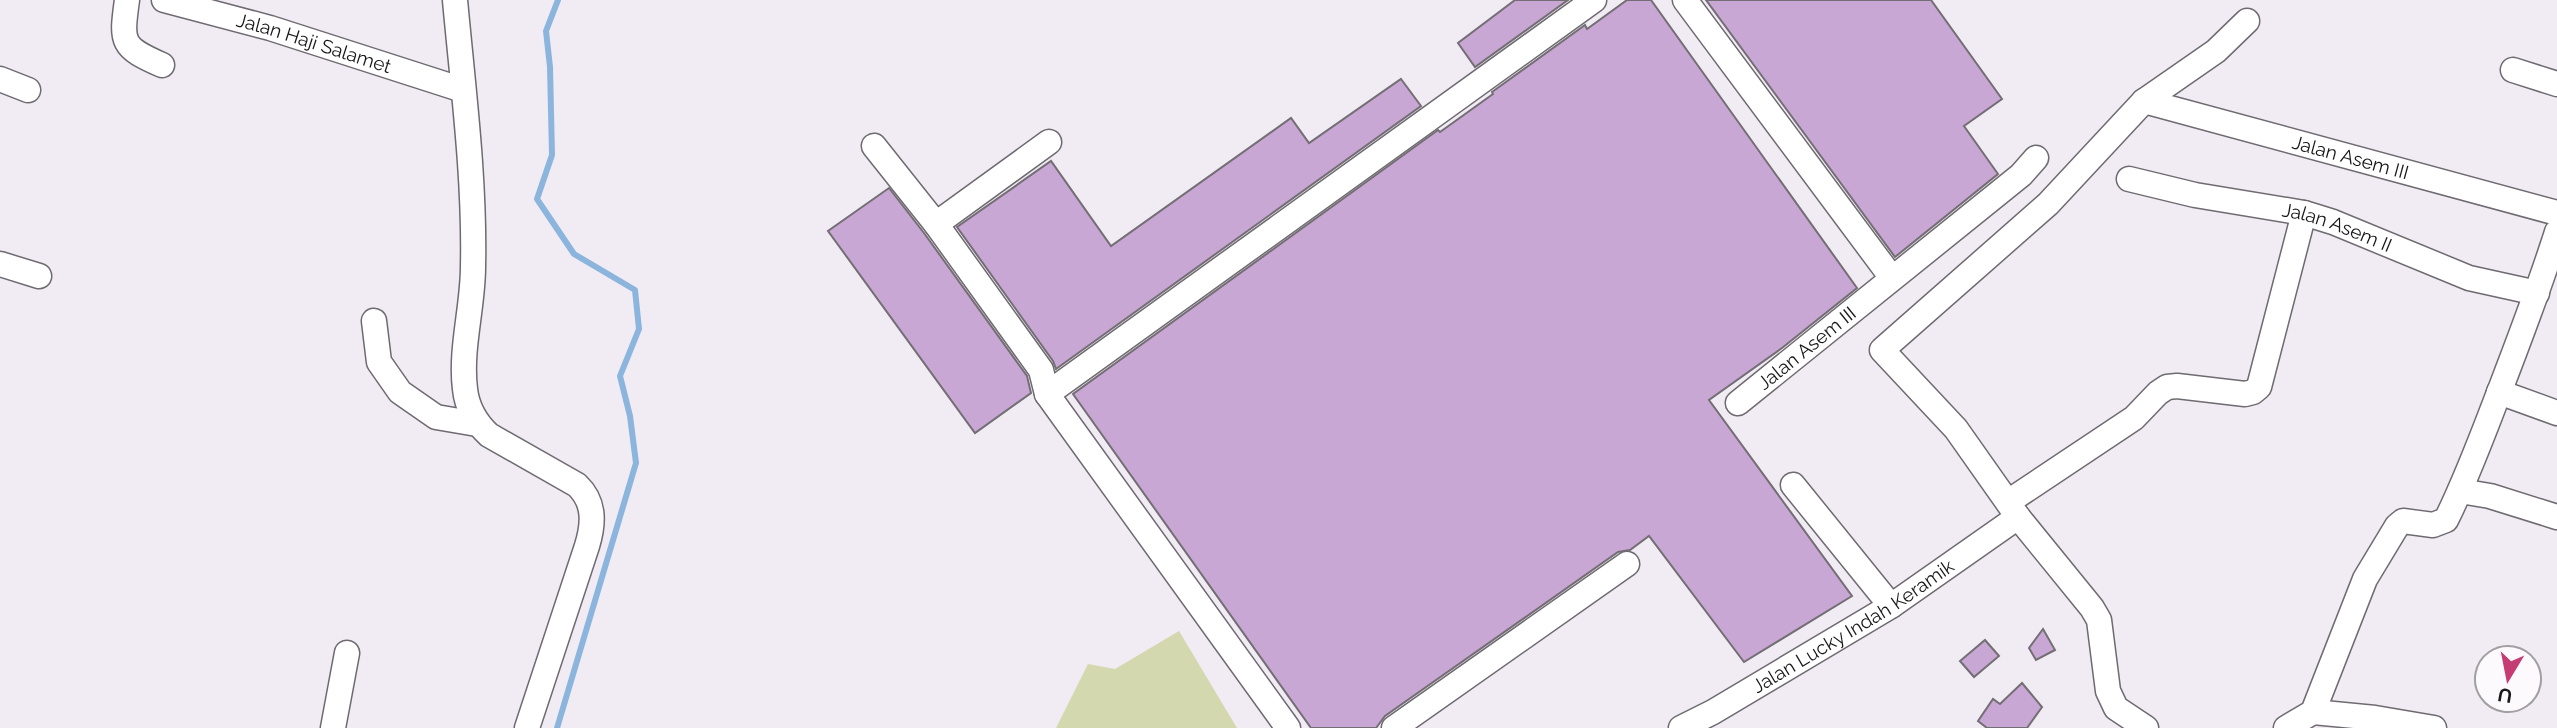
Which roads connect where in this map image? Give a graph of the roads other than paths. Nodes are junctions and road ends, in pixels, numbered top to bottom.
1 (127, 0) edge
2 (164, 0) edge
3 (455, 0) edge
4 (1594, 0) edge
5 (1685, 0) edge
6 (2247, 21) dead end
7 (162, 65) dead end
8 (2513, 70) dead end
9 (0, 79) edge
10 (2557, 84) edge
11 (28, 90) dead end
12 (463, 90) junction
13 (2144, 102) junction
14 (1049, 142) dead end
15 (874, 146) dead end
16 (2036, 158) dead end
17 (2129, 178) dead end
18 (2304, 213) junction
19 (2557, 213) edge
20 (936, 224) junction
21 (2557, 232) edge
22 (0, 264) edge
23 (39, 276) dead end
24 (1892, 278) junction
25 (2538, 293) junction
26 (373, 321) dead end
27 (2500, 392) junction
28 (1048, 394) junction
29 (1738, 403) dead end
30 (2557, 413) edge
31 (477, 424) junction
32 (1793, 485) dead end
33 (2460, 491) junction
34 (2013, 509) junction
35 (2557, 517) edge
36 (1627, 565) dead end
37 (1891, 606) junction
38 (347, 653) dead end
39 (2313, 712) junction
40 (1721, 720) edge
41 (333, 728) edge
42 (527, 728) edge
43 (1288, 728) edge
44 (1394, 728) edge
45 (1681, 728) edge
46 (2146, 728) edge
47 (2286, 728) edge
48 (2434, 728) edge

1 - 7 street
2 - 12 street, Jalan Haji Salamet
3 - 12 street
4 - 28 street
5 - 24 street
6 - 13 street
8 - 10 street
9 - 11 street
12 - 31 street
13 - 19 street, Jalan Asem III
13 - 34 street
14 - 20 street
15 - 20 street
16 - 24 street, Jalan Asem III
17 - 18 street, Jalan Asem II
18 - 25 street, Jalan Asem II
18 - 34 street, Jalan Lucky Indah Keramik
20 - 28 street
21 - 25 street
22 - 23 street
24 - 29 street, Jalan Asem III
25 - 27 street
26 - 31 street
27 - 30 street
27 - 33 street
28 - 43 street
31 - 42 street
32 - 37 street
33 - 35 street
33 - 39 street
34 - 37 street, Jalan Lucky Indah Keramik
34 - 46 street
36 - 44 street
37 - 40 street, Jalan Lucky Indah Keramik
38 - 41 street
39 - 47 street
39 - 48 street
40 - 45 street, Jalan Lucky Indah Keramik

